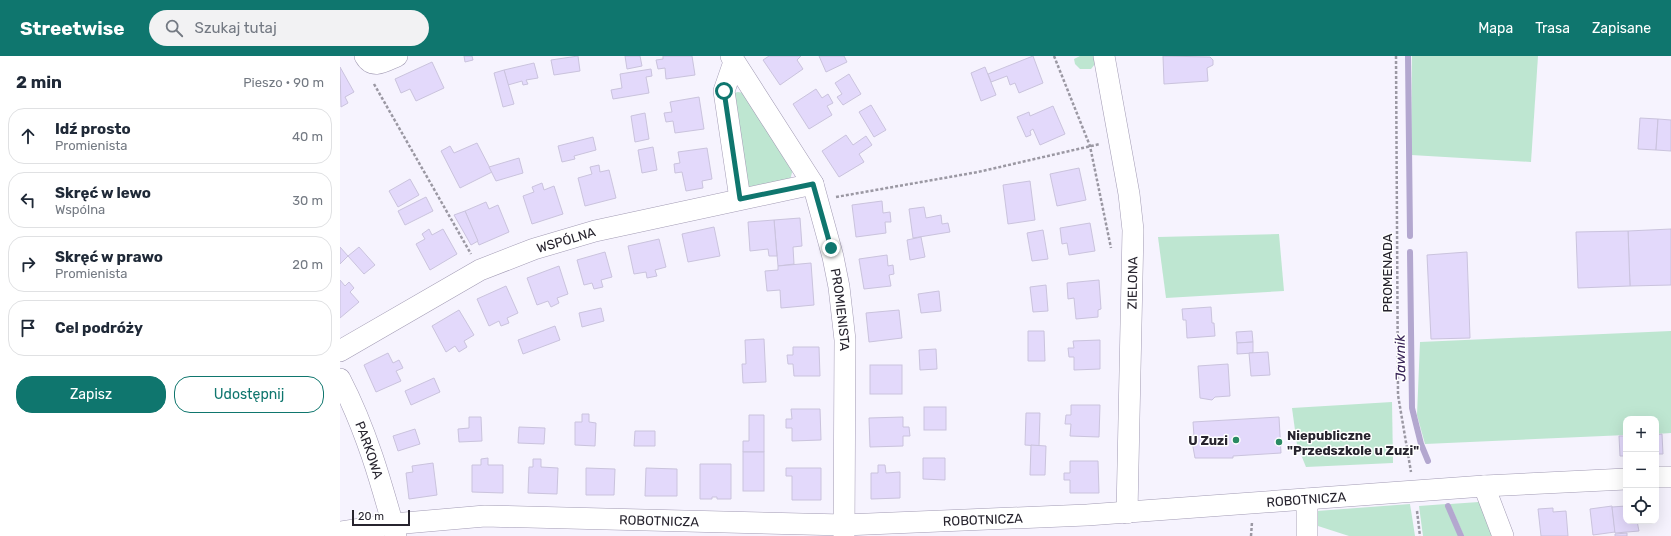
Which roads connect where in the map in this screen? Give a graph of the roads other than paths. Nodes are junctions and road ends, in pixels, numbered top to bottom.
1 (397, 56) edge
2 (1104, 56) edge
3 (367, 59) edge
4 (733, 59) edge
5 (816, 192) junction
6 (740, 199) junction
7 (340, 351) edge
8 (340, 379) edge
9 (1671, 476) edge
10 (1659, 477) edge
11 (1623, 479) edge
12 (1484, 486) junction
13 (1307, 499) junction
14 (1127, 513) junction
15 (394, 530) edge
16 (844, 530) edge
17 (340, 532) edge
18 (1307, 536) edge
19 (1503, 536) edge

1 - 3 street
2 - 14 street, ZIELONA
4 - 5 street, PROMIENISTA
4 - 6 street, PROMIENISTA
5 - 6 street, WSPÓLNA
5 - 16 street, PROMIENISTA
6 - 7 street, WSPÓLNA
8 - 15 street, PARKOWA
9 - 10 street
11 - 12 street, ROBOTNICZA
12 - 13 street, ROBOTNICZA
12 - 19 street
13 - 14 street, ROBOTNICZA
13 - 18 street
14 - 16 street, ROBOTNICZA
15 - 16 street, ROBOTNICZA
15 - 17 street, ROBOTNICZA

